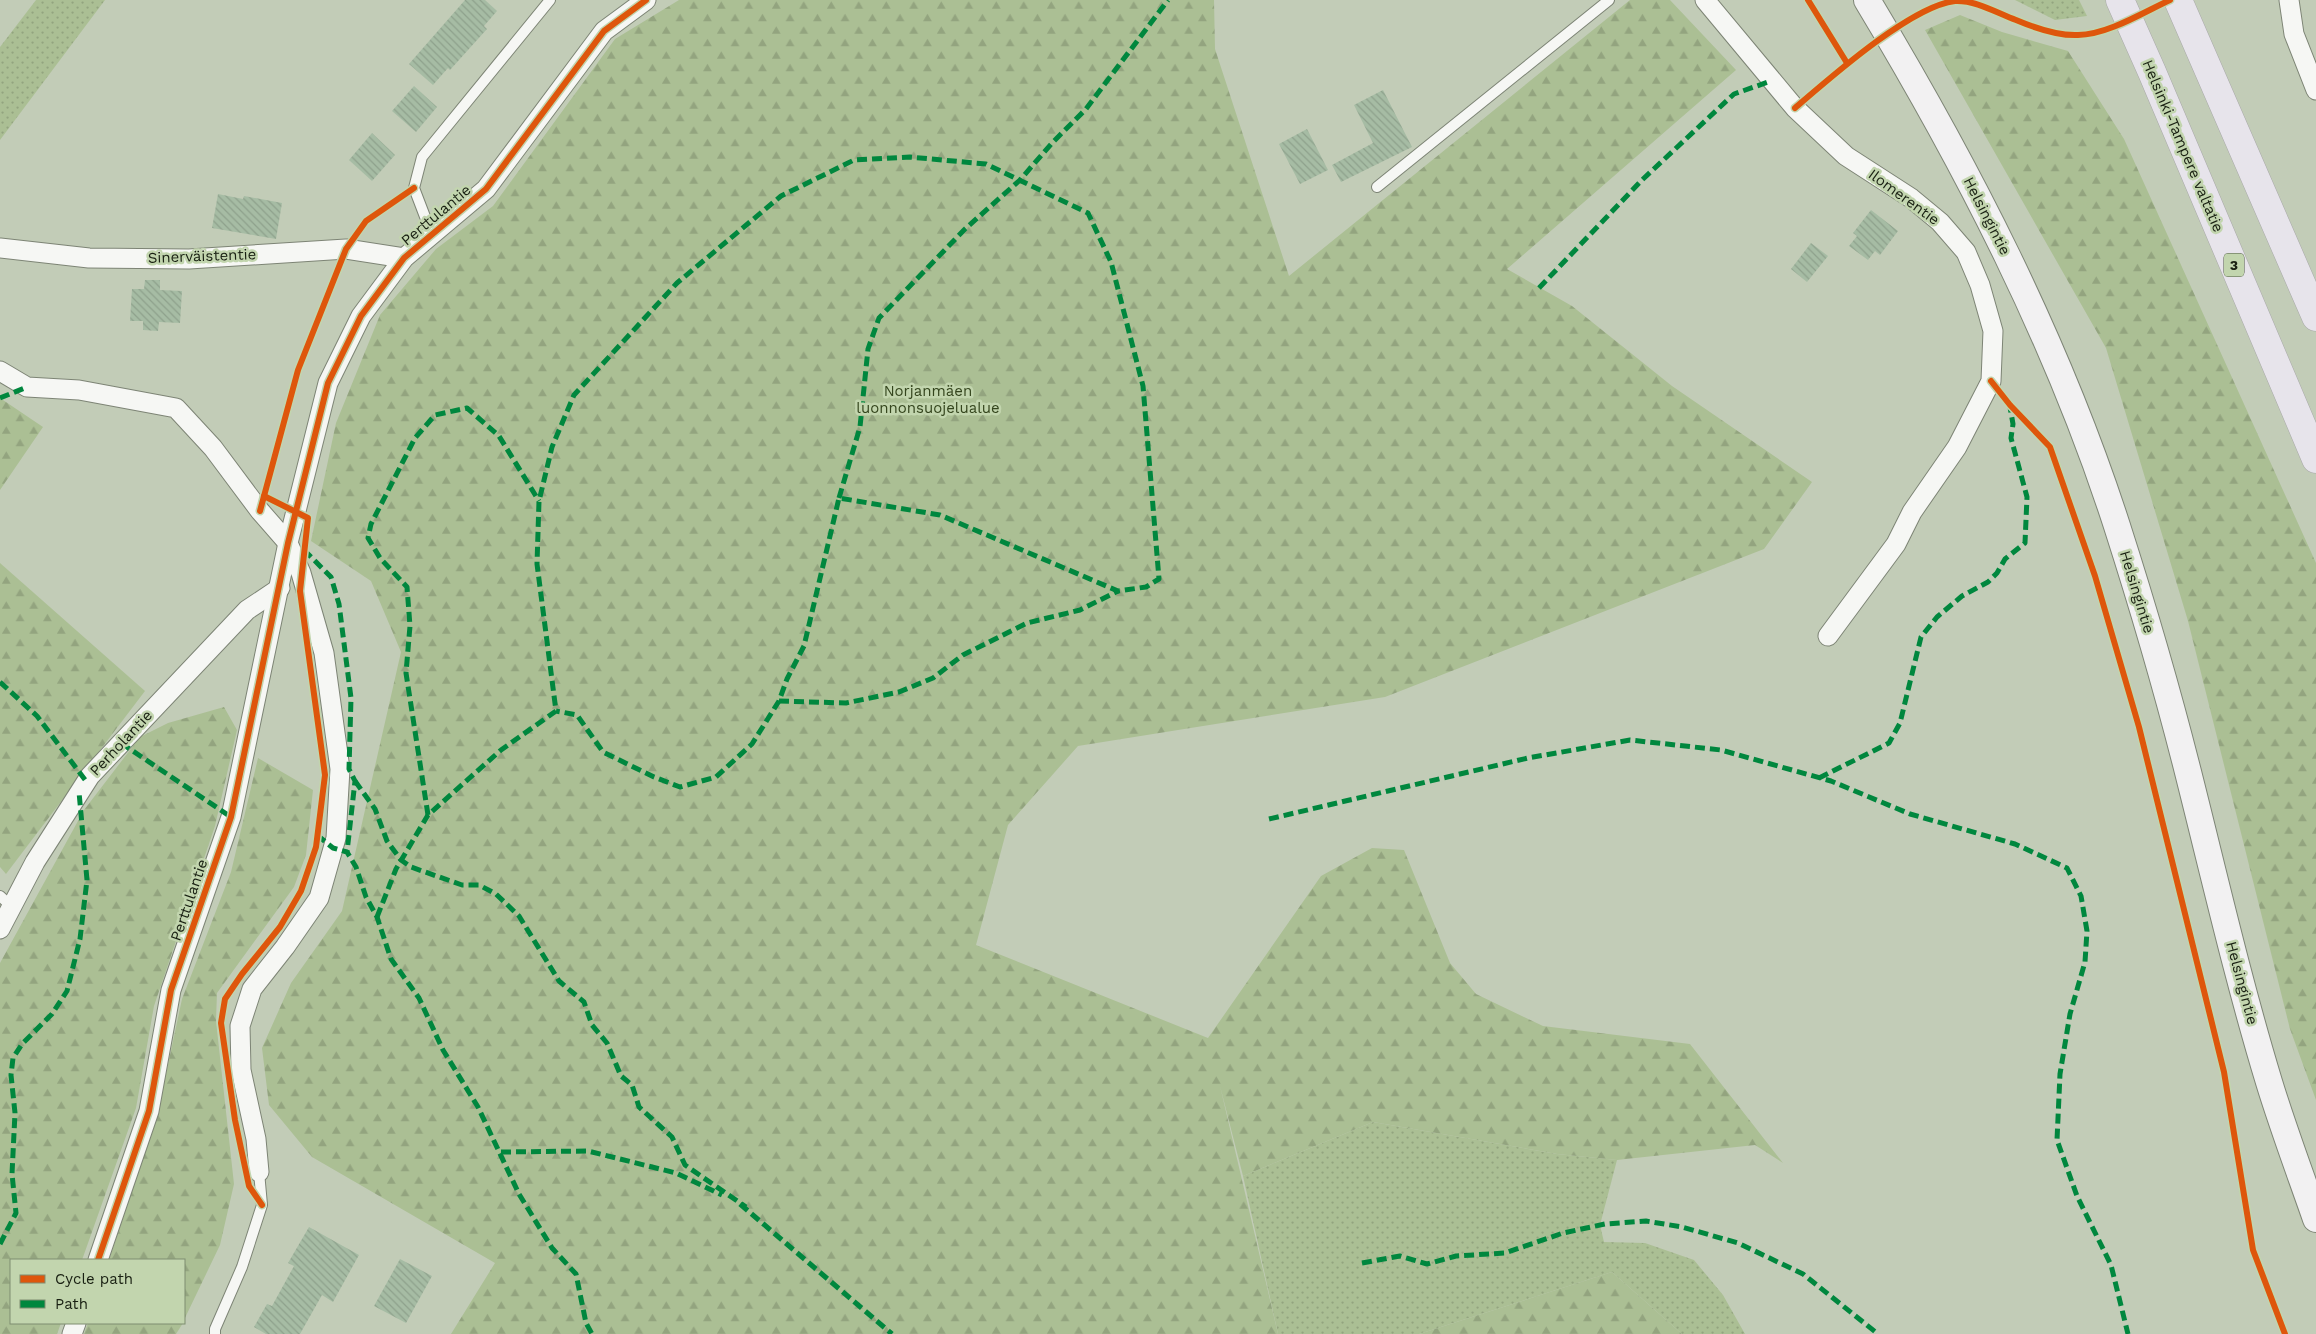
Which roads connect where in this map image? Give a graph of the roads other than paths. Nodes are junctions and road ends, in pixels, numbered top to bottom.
1 (550, 0) edge
2 (646, 0) edge
3 (1609, 0) edge
4 (1705, 0) edge
5 (1866, 0) edge
6 (2120, 0) edge
7 (2178, 0) edge
8 (2289, 0) edge
9 (2316, 90) edge
10 (1377, 187) dead end
11 (432, 235) junction
12 (0, 248) edge
13 (404, 258) junction
14 (2316, 318) edge
15 (0, 371) edge
16 (2316, 458) edge
17 (288, 543) junction
18 (280, 588) junction
19 (1828, 636) dead end
20 (6, 901) edge
21 (0, 928) edge
22 (259, 1172) joint
23 (2316, 1219) edge
24 (98, 1259) edge
25 (216, 1334) edge

1 - 11 lane
2 - 11 street, Perttulantie
3 - 10 lane
4 - 19 street, Ilomerentie
5 - 23 main road, Helsingintie
6 - 16 highway, Helsinki-Tampere valtatie / 3
7 - 14 highway
8 - 9 street
11 - 13 street, Perttulantie
12 - 13 street, Sinerväistentie
13 - 17 street, Perttulantie
15 - 17 street
17 - 18 street, Perttulantie
17 - 22 street
18 - 20 street, Perholantie
18 - 24 street, Perttulantie
20 - 21 street, Perholantie
22 - 25 lane

